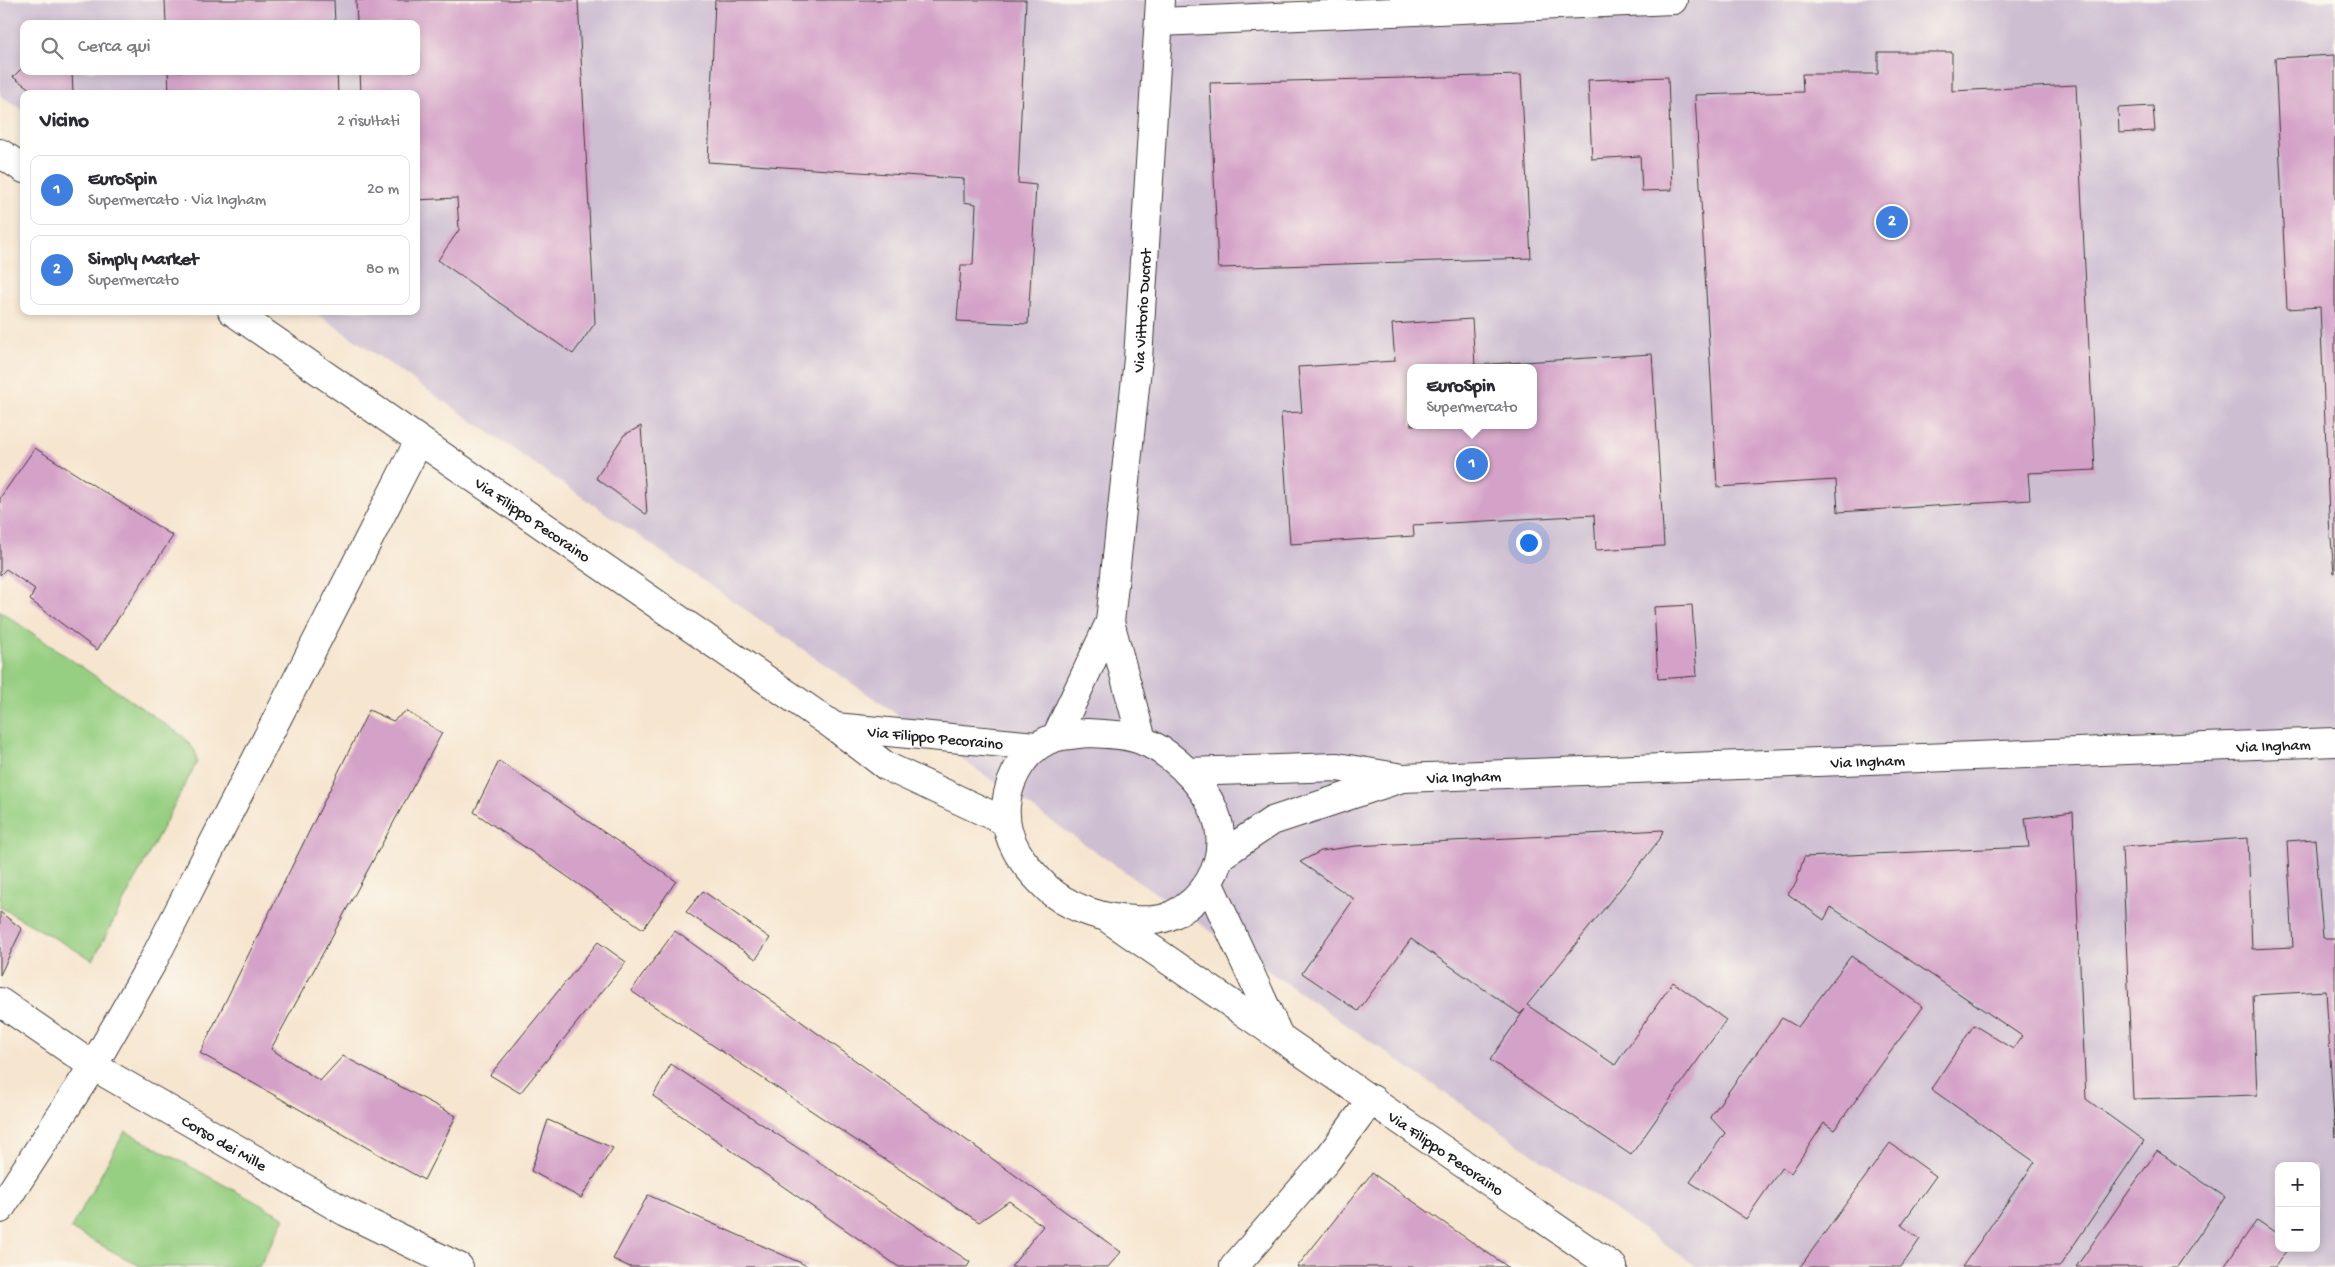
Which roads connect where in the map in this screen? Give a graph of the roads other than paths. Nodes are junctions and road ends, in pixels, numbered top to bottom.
1 (1673, 0) edge
2 (1159, 11) edge
3 (0, 153) edge
4 (20, 166) edge
5 (238, 315) edge
6 (419, 441) junction
7 (1110, 622) junction
8 (835, 727) junction
9 (1142, 740) junction
10 (1046, 742) junction
11 (2335, 742) edge
12 (1187, 772) junction
13 (1402, 778) junction
14 (1004, 821) junction
15 (1220, 857) junction
16 (1209, 884) junction
17 (1107, 917) junction
18 (0, 1002) edge
19 (1279, 1037) junction
20 (93, 1066) junction
21 (1372, 1099) junction
22 (0, 1209) edge
23 (459, 1267) edge
24 (1234, 1267) edge
25 (1613, 1267) edge

1 - 2 street
2 - 7 street, Via Vittorio Ducrot
3 - 4 street
5 - 6 street, Via Filippo Pecoraino
6 - 8 street, Via Filippo Pecoraino
6 - 20 street
7 - 9 street
7 - 10 street
8 - 10 street, Via Filippo Pecoraino
8 - 14 street, Via Filippo Pecoraino
9 - 10 street, Via Filippo Pecoraino
9 - 12 street, Via Filippo Pecoraino
10 - 14 street, Via Filippo Pecoraino
11 - 13 street, Via Ingham
12 - 13 street
12 - 15 street, Via Filippo Pecoraino
13 - 15 street
14 - 17 street, Via Filippo Pecoraino
15 - 16 street, Via Filippo Pecoraino
16 - 17 street, Via Filippo Pecoraino
16 - 19 street
17 - 19 street, Via Filippo Pecoraino
18 - 20 street, Corso dei Mille
19 - 21 street, Via Filippo Pecoraino
20 - 22 street
20 - 23 street, Corso dei Mille
21 - 24 street
21 - 25 street, Via Filippo Pecoraino

